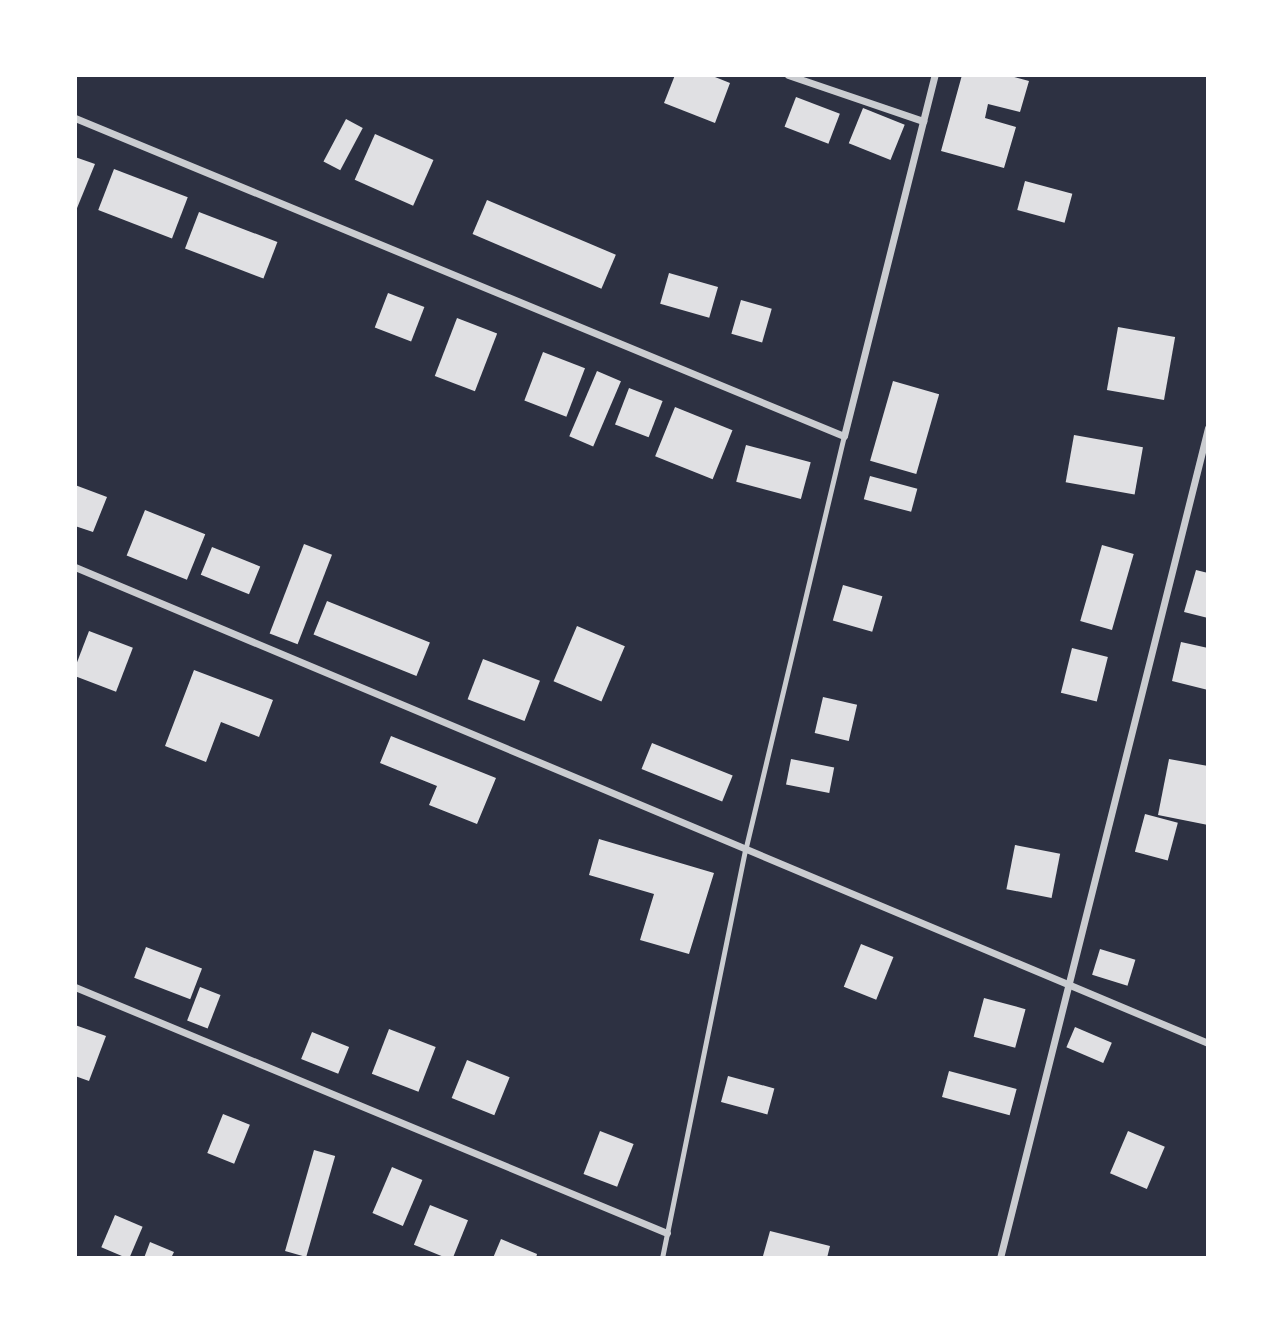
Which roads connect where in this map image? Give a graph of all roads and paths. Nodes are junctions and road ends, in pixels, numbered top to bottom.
1 (788, 75) edge
2 (935, 75) edge
3 (75, 118) edge
4 (923, 121) junction
5 (1208, 428) edge
6 (844, 436) junction
7 (75, 567) edge
8 (745, 851) junction
9 (1066, 984) junction
10 (75, 987) edge
11 (1208, 1043) edge
12 (667, 1233) junction
13 (662, 1258) edge
14 (1000, 1258) edge

1 - 4 street
2 - 4 street
3 - 6 street
4 - 6 street
5 - 9 street
6 - 8 lane
7 - 8 street
8 - 9 street
8 - 12 lane
9 - 11 street
9 - 14 street
10 - 12 street
12 - 13 lane

